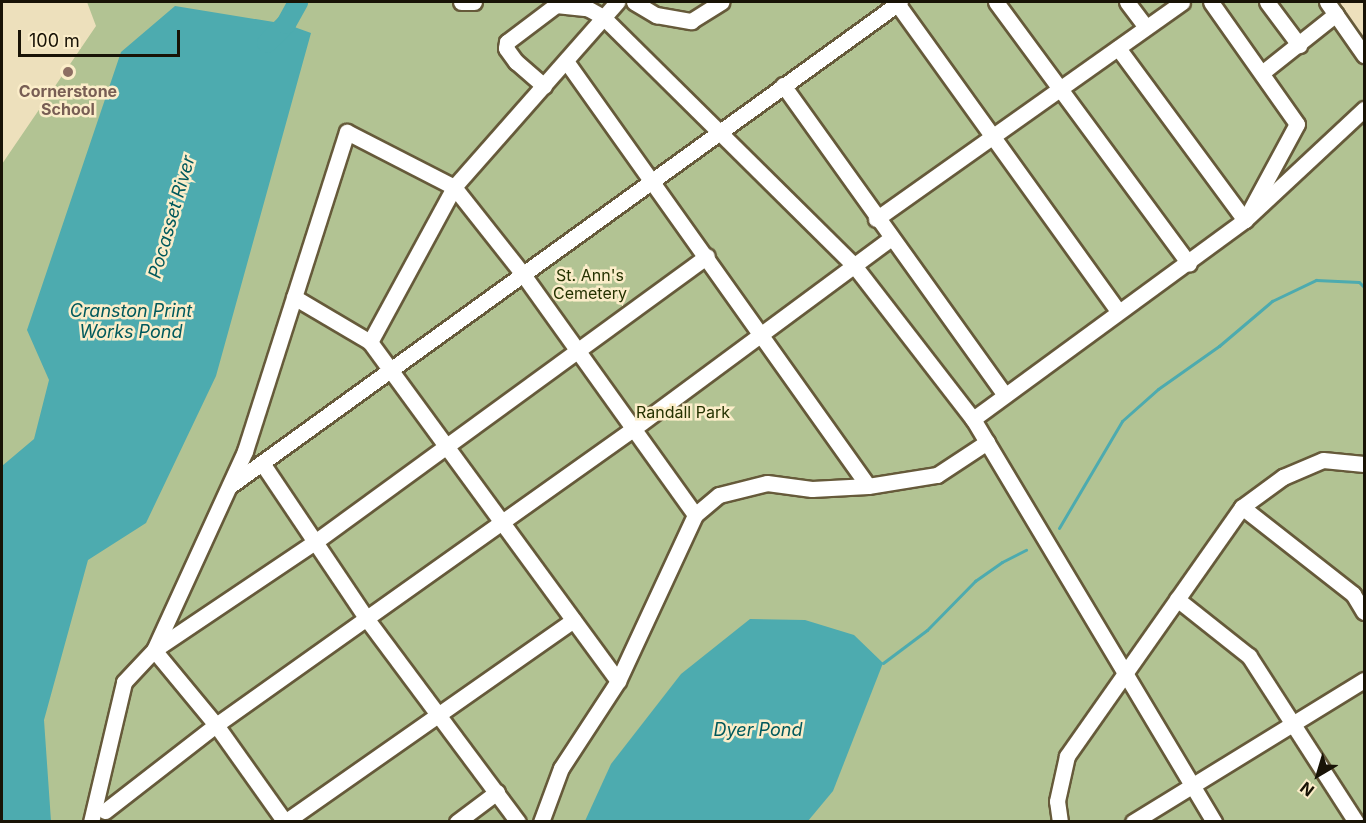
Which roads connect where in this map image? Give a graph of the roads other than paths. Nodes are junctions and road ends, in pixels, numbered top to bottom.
1 (461, 2) edge
2 (474, 2) edge
3 (618, 2) edge
4 (634, 2) edge
5 (722, 2) edge
6 (898, 2) edge
7 (996, 2) edge
8 (1128, 2) edge
9 (1182, 2) edge
10 (1210, 2) edge
11 (1267, 2) edge
12 (1332, 8) edge
13 (603, 17) junction
14 (1146, 27) junction
15 (1299, 45) junction
16 (1362, 47) edge
17 (1118, 48) junction
18 (566, 61) junction
19 (1263, 72) junction
20 (783, 85) junction
21 (544, 86) junction
22 (1060, 89) junction
23 (1365, 109) edge
24 (717, 133) junction
25 (995, 135) junction
26 (653, 178) junction
27 (454, 187) junction
28 (876, 219) junction
29 (1245, 220) junction
30 (890, 239) junction
31 (707, 256) junction
32 (853, 264) junction
33 (1189, 264) junction
34 (522, 273) junction
35 (294, 297) junction
36 (1118, 311) junction
37 (761, 335) junction
38 (370, 342) junction
39 (577, 351) junction
40 (390, 368) junction
41 (1005, 395) junction
42 (973, 419) junction
43 (633, 429) junction
44 (987, 442) junction
45 (447, 446) junction
46 (262, 463) junction
47 (1365, 464) edge
48 (229, 486) junction
49 (868, 486) junction
50 (1242, 507) junction
51 (695, 515) junction
52 (499, 523) junction
53 (315, 542) junction
54 (1177, 599) junction
55 (1365, 612) edge
56 (366, 618) junction
57 (573, 620) junction
58 (154, 650) junction
59 (1125, 673) junction
60 (1365, 680) edge
61 (618, 681) junction
62 (438, 712) junction
63 (1293, 723) junction
64 (216, 725) junction
65 (1192, 785) junction
66 (497, 792) junction
67 (105, 810) edge
68 (91, 822) edge
69 (285, 822) edge
70 (458, 822) edge
71 (518, 822) edge
72 (541, 822) edge
73 (1060, 822) edge
74 (1133, 822) edge
75 (1214, 822) edge
76 (1356, 822) edge

1 - 2 street
3 - 13 street
4 - 5 street
6 - 20 street
6 - 25 street
7 - 22 street
8 - 14 street
9 - 14 street
10 - 19 street
11 - 15 street
12 - 15 street
12 - 16 street
13 - 18 street
13 - 21 street
13 - 24 street
14 - 17 street
15 - 19 street
17 - 22 street
17 - 29 street
18 - 21 street
18 - 26 street
19 - 29 street
20 - 24 street
20 - 28 street
21 - 27 street
22 - 25 street
22 - 33 street
23 - 29 street
24 - 26 street
24 - 32 street
25 - 28 street
25 - 36 street
26 - 31 street
26 - 34 street
27 - 34 street
27 - 35 street
27 - 38 street
28 - 30 street
29 - 33 street
30 - 32 street
30 - 41 street
31 - 37 street
31 - 39 street
32 - 37 street
32 - 42 street
33 - 36 street
34 - 39 street
34 - 40 street
35 - 38 street
35 - 48 street
36 - 41 street
37 - 43 street
37 - 49 street
38 - 40 street
39 - 43 street
39 - 45 street
40 - 45 street
40 - 46 street
41 - 42 street
42 - 44 street
43 - 51 street
43 - 52 street
44 - 49 street
44 - 59 street
45 - 52 street
45 - 53 street
46 - 48 street
46 - 53 street
47 - 50 street
48 - 58 street
49 - 51 street
50 - 54 street
50 - 55 street
51 - 61 street
52 - 56 street
52 - 57 street
53 - 56 street
53 - 58 street
54 - 59 street
54 - 63 street
56 - 62 street
56 - 64 street
57 - 61 street
57 - 62 street
58 - 64 street
58 - 67 street
59 - 65 street
59 - 73 street
60 - 63 street
61 - 72 street
62 - 66 street
62 - 69 street
63 - 65 street
63 - 76 street
64 - 67 street
64 - 69 street
65 - 74 street
65 - 75 street
66 - 70 street
66 - 71 street
67 - 68 street

